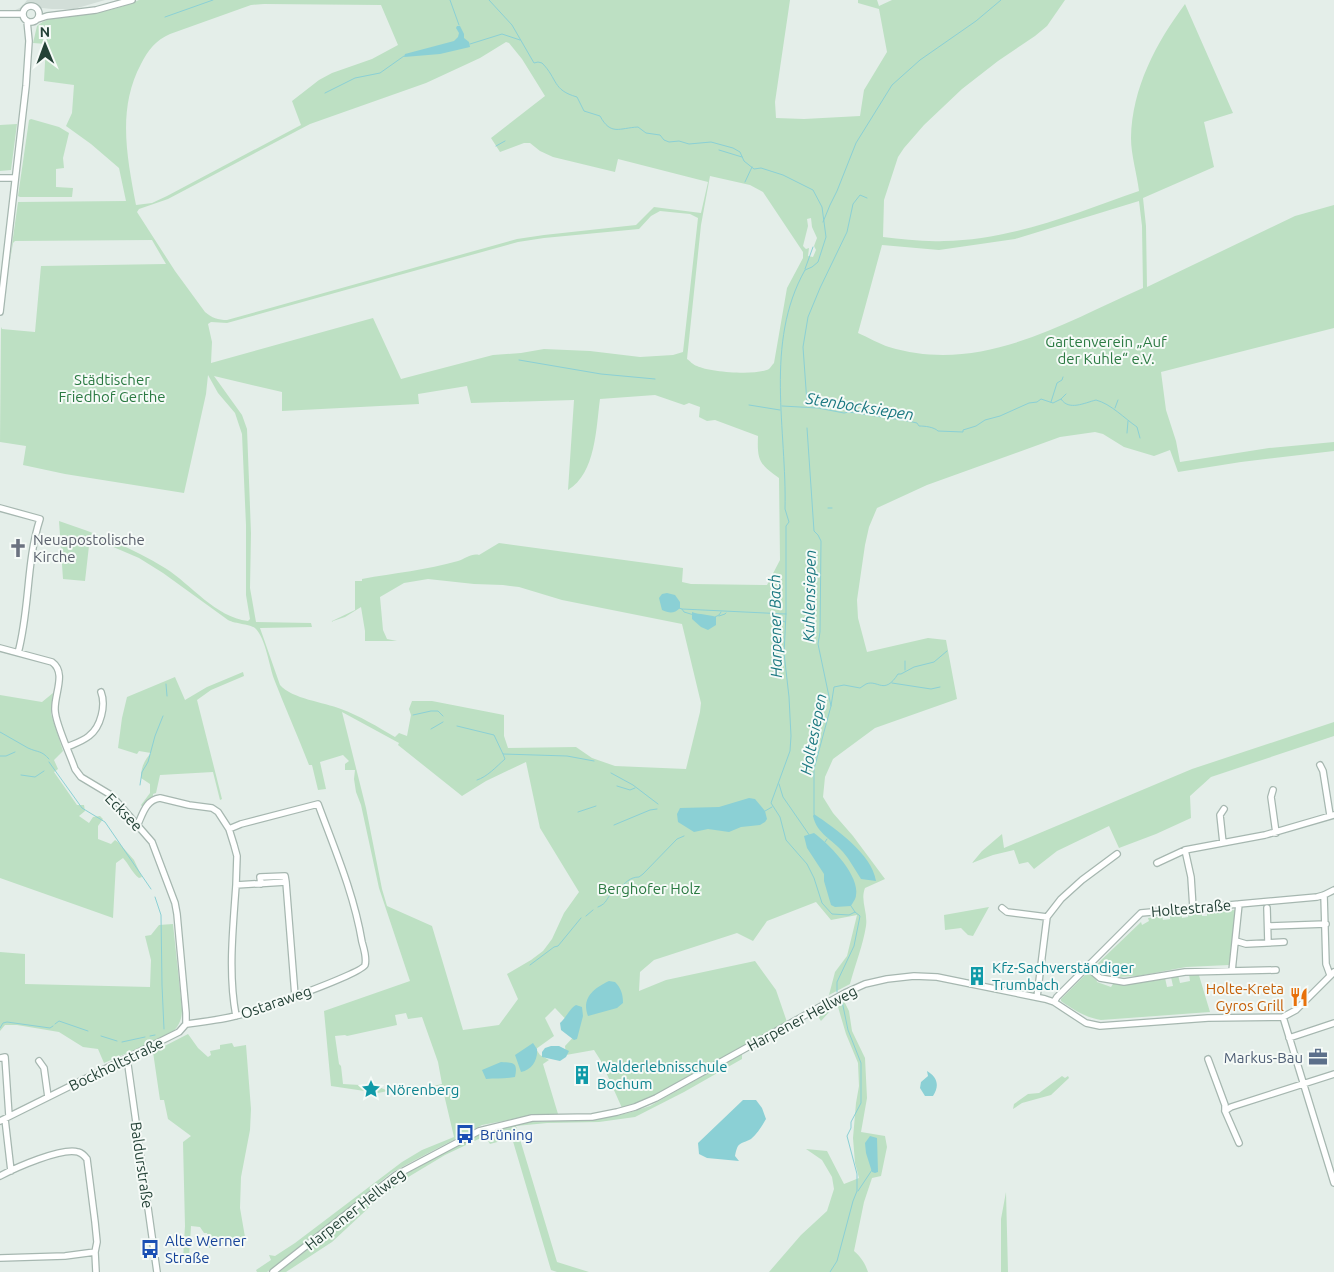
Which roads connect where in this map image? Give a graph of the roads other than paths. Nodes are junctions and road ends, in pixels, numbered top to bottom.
1 (132, 0) edge
2 (34, 4) edge
3 (0, 14) edge
4 (23, 14) junction
5 (59, 14) junction
6 (37, 20) junction
7 (27, 21) junction
8 (29, 40) junction
9 (0, 178) edge
10 (15, 178) junction
11 (1, 296) edge
12 (0, 312) edge
13 (0, 508) edge
14 (0, 648) edge
15 (18, 653) junction
16 (101, 692) dead end
17 (67, 747) junction
18 (1320, 766) dead end
19 (1273, 790) dead end
20 (1224, 809) dead end
21 (1332, 815) edge
22 (138, 824) junction
23 (229, 829) junction
24 (1276, 833) junction
25 (1223, 844) junction
26 (1184, 850) junction
27 (1117, 854) dead end
28 (1158, 863) dead end
29 (236, 885) junction
30 (1334, 890) edge
31 (1324, 895) junction
32 (1239, 904) junction
33 (1002, 908) dead end
34 (1193, 908) junction
35 (1267, 908) dead end
36 (1047, 917) junction
37 (1326, 924) junction
38 (1268, 926) junction
39 (1236, 940) junction
40 (1284, 942) dead end
41 (1268, 943) junction
42 (1087, 967) junction
43 (1276, 970) dead end
44 (1232, 971) junction
45 (1332, 974) edge
46 (295, 996) junction
47 (1037, 997) junction
48 (1054, 1002) junction
49 (236, 1016) junction
50 (1283, 1017) junction
51 (1334, 1023) edge
52 (184, 1026) junction
53 (1290, 1038) junction
54 (0, 1058) edge
55 (128, 1058) junction
56 (1208, 1059) dead end
57 (39, 1061) dead end
58 (1334, 1074) edge
59 (3, 1080) edge
60 (1304, 1084) junction
61 (48, 1098) junction
62 (1225, 1111) junction
63 (5, 1119) edge
64 (1239, 1143) dead end
65 (12, 1171) junction
66 (0, 1176) edge
67 (1334, 1183) edge
68 (94, 1252) junction
69 (0, 1258) edge
70 (96, 1272) edge
71 (157, 1272) edge
72 (273, 1272) edge

1 - 5 street
2 - 4 street
2 - 5 street
2 - 6 street
3 - 4 street
4 - 7 street
5 - 6 street
6 - 7 street
6 - 8 street
7 - 8 street
8 - 10 street
9 - 10 street
10 - 11 street
11 - 12 street
13 - 15 street
14 - 15 street, Ecksee
15 - 17 street, Ecksee
16 - 17 street
17 - 22 street, Ecksee
18 - 21 street
19 - 24 street
20 - 25 street
21 - 24 street
22 - 23 street
22 - 52 street, Ecksee
23 - 29 street
23 - 46 street, Ostaraweg
24 - 25 street
25 - 26 street
26 - 28 street
26 - 34 street
27 - 36 street
29 - 46 street
29 - 49 street
30 - 31 street, Holtestraße
31 - 32 street, Holtestraße
31 - 37 street
32 - 34 street, Holtestraße
32 - 39 street
33 - 36 street
34 - 42 street, Holtestraße
35 - 38 street
36 - 47 street
37 - 38 street
37 - 45 street
38 - 41 street
39 - 41 street
39 - 44 street
40 - 41 street
42 - 44 street
42 - 48 street, Holtestraße
43 - 44 street
45 - 50 street
46 - 49 street, Ostaraweg
47 - 48 street, Harpener Hellweg
47 - 72 street, Harpener Hellweg
48 - 50 street, Harpener Hellweg
49 - 52 street, Ostaraweg
50 - 53 street
51 - 53 street
52 - 55 street, Bockholtstraße
53 - 60 street
54 - 59 street
55 - 61 street, Bockholtstraße
55 - 71 street, Baldurstraße
56 - 62 street
57 - 61 street, Bockholtstraße
58 - 60 street
59 - 63 street
60 - 62 street
60 - 67 street
61 - 63 street, Bockholtstraße
62 - 64 street
63 - 65 street
65 - 66 street
65 - 68 street
68 - 69 street
68 - 70 street

